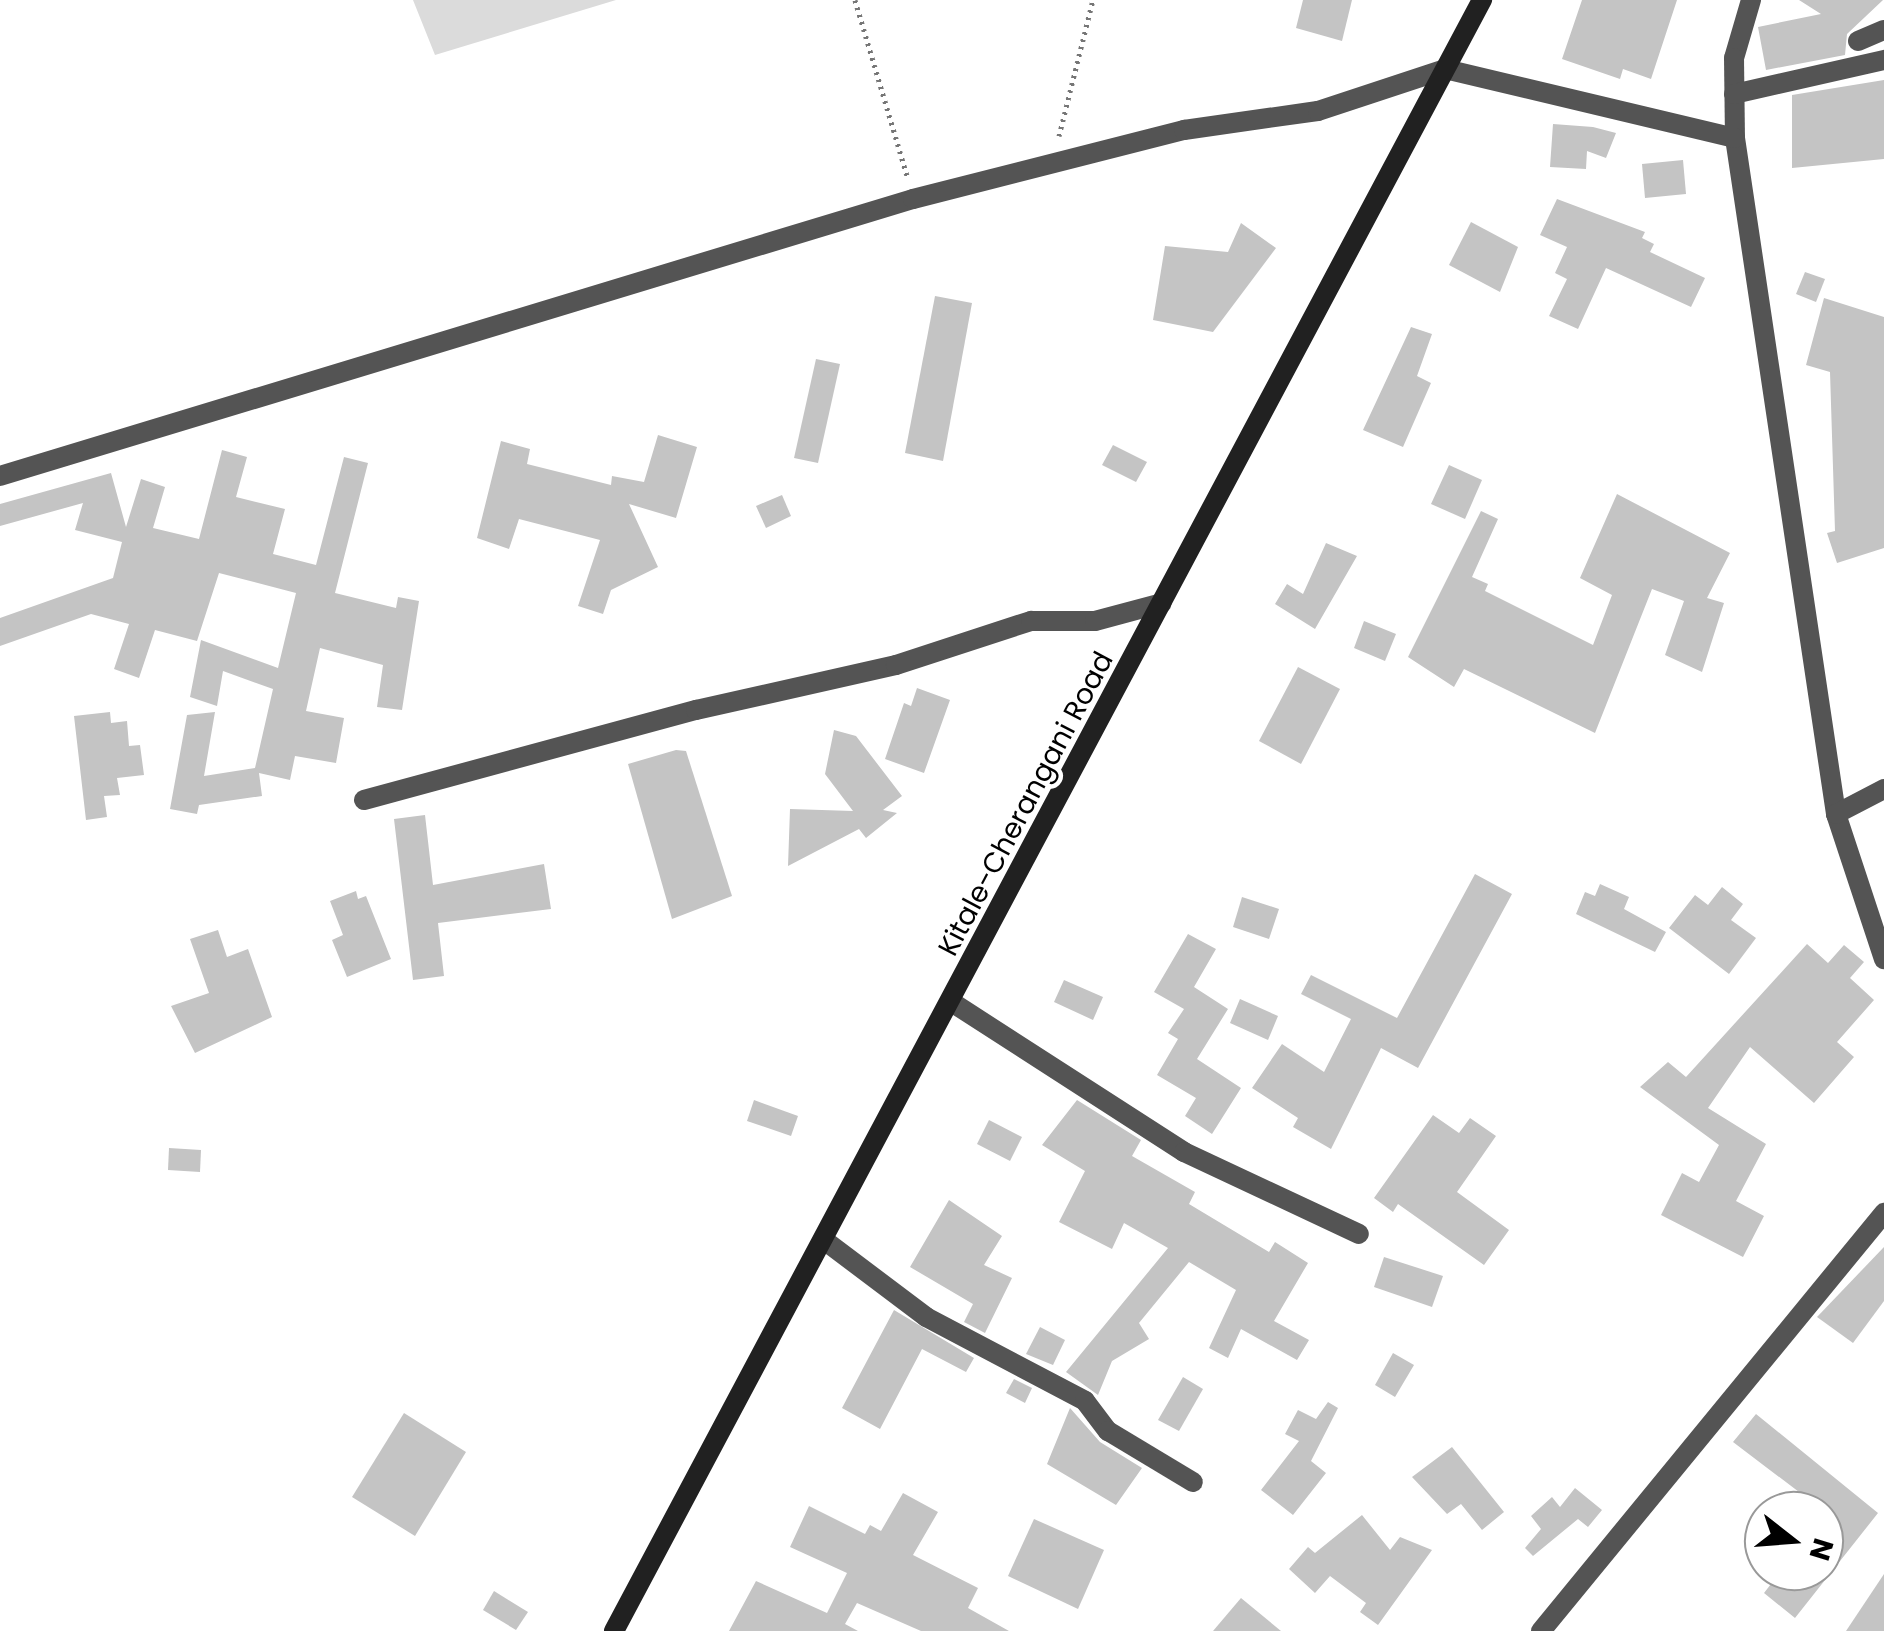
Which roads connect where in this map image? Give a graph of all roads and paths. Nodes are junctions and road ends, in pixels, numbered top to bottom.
1 (855, 0) edge
2 (1093, 0) edge
3 (1482, 0) edge
4 (1751, 0) edge
5 (1884, 30) edge
6 (1858, 41) dead end
7 (1884, 60) edge
8 (1446, 69) junction
9 (1734, 94) junction
10 (1735, 138) junction
11 (1052, 168) junction
12 (913, 198) junction
13 (0, 476) edge
14 (1162, 603) junction
15 (1884, 789) edge
16 (364, 800) dead end
17 (1836, 814) junction
18 (1884, 959) edge
19 (953, 1002) junction
20 (1884, 1214) edge
21 (1359, 1234) dead end
22 (824, 1240) junction
23 (1193, 1482) dead end
24 (614, 1631) edge
25 (1541, 1631) edge

1 - 12 path
2 - 11 path
3 - 8 main road, Kitale-Cherangani Road
4 - 9 street
5 - 6 street
7 - 9 street
8 - 10 street
8 - 11 street
8 - 14 main road, Kitale-Cherangani Road
9 - 10 street
10 - 17 street
11 - 12 street
12 - 13 street
14 - 16 street
14 - 19 main road, Kitale-Cherangani Road
15 - 17 street
17 - 18 street
19 - 21 street
19 - 22 main road, Kitale-Cherangani Road
20 - 25 street
22 - 23 street
22 - 24 main road, Kitale-Cherangani Road

